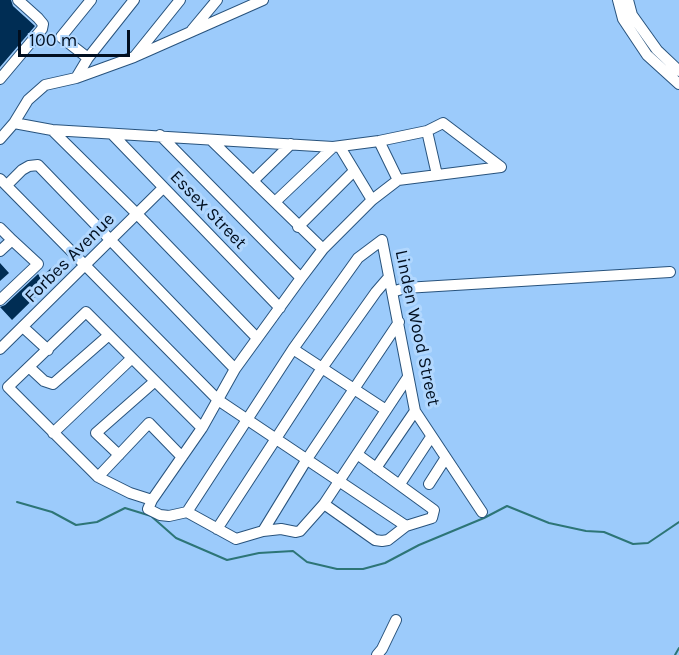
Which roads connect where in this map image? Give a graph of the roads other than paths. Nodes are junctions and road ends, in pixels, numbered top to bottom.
1 (18, 0) edge
2 (90, 0) edge
3 (134, 0) edge
4 (180, 0) edge
5 (217, 0) edge
6 (263, 0) edge
7 (618, 0) edge
8 (628, 0) edge
9 (627, 17) junction
10 (189, 33) junction
11 (134, 57) junction
12 (88, 58) junction
13 (679, 71) edge
14 (76, 78) junction
15 (0, 79) edge
16 (679, 84) edge
17 (14, 123) junction
18 (52, 130) junction
19 (427, 131) junction
20 (112, 134) junction
21 (160, 135) junction
22 (0, 139) edge
23 (211, 140) junction
24 (379, 141) junction
25 (291, 144) junction
26 (337, 147) junction
27 (354, 171) junction
28 (437, 175) junction
29 (398, 180) junction
30 (253, 181) junction
31 (3, 182) edge
32 (163, 188) junction
33 (372, 200) junction
34 (275, 202) junction
35 (137, 214) junction
36 (298, 226) junction
37 (0, 228) edge
38 (12, 240) junction
39 (111, 241) junction
40 (323, 249) junction
41 (0, 251) edge
42 (87, 266) junction
43 (670, 272) dead end
44 (389, 277) junction
45 (301, 278) junction
46 (392, 292) junction
47 (0, 300) edge
48 (280, 308) junction
49 (399, 322) junction
50 (24, 328) junction
51 (109, 335) junction
52 (257, 338) junction
53 (0, 349) edge
54 (293, 349) junction
55 (48, 350) junction
56 (132, 358) junction
57 (29, 367) junction
58 (322, 368) junction
59 (235, 369) junction
60 (408, 377) junction
61 (154, 382) junction
62 (354, 389) junction
63 (218, 400) junction
64 (386, 410) junction
65 (415, 411) junction
66 (246, 420) junction
67 (202, 428) junction
68 (53, 433) junction
69 (430, 437) junction
70 (277, 439) junction
71 (357, 454) junction
72 (119, 455) junction
73 (182, 457) junction
74 (307, 459) junction
75 (445, 459) junction
76 (376, 468) junction
77 (98, 477) junction
78 (338, 480) junction
79 (400, 484) junction
80 (429, 484) dead end
81 (152, 500) junction
82 (324, 504) junction
83 (187, 512) junction
84 (482, 512) dead end
85 (406, 526) junction
86 (217, 529) junction
87 (263, 531) junction
88 (396, 620) dead end
89 (376, 655) edge

1 - 15 street
2 - 12 street
3 - 12 street
4 - 11 street
5 - 10 street
6 - 10 street
7 - 9 street
8 - 9 street
9 - 13 street
9 - 16 street
10 - 11 street
11 - 14 street
12 - 14 street
14 - 17 street
17 - 18 street
17 - 22 street
18 - 20 street
18 - 35 street
19 - 24 street
19 - 28 street
19 - 28 street
20 - 21 street
20 - 32 street, Essex Street
21 - 23 street
21 - 45 street
23 - 25 street
23 - 30 street
24 - 26 street
24 - 29 street
25 - 26 street
25 - 30 street
26 - 27 street
26 - 34 street
27 - 33 street
27 - 36 street
28 - 29 street
29 - 33 street
30 - 34 street
31 - 39 street
31 - 42 street
32 - 35 street, Forbes Avenue
32 - 48 street, Essex Street
33 - 40 street
34 - 36 street
35 - 39 street, Forbes Avenue
35 - 52 street
36 - 40 street
37 - 38 street
38 - 41 street
38 - 47 street
39 - 42 street, Forbes Avenue
39 - 59 street
40 - 45 street
42 - 50 street, Forbes Avenue
42 - 63 street
43 - 46 street
44 - 46 street, Linden Wood Street
44 - 54 street, Linden Wood Street
44 - 58 street
45 - 48 street
46 - 49 street, Linden Wood Street
48 - 52 street
49 - 60 street, Linden Wood Street
49 - 62 street
50 - 53 street, Forbes Avenue
50 - 55 street
51 - 55 street
51 - 56 street
51 - 57 street
52 - 59 street
54 - 58 street
54 - 66 street
55 - 57 street
56 - 61 street
56 - 68 street
57 - 68 street
58 - 62 street
58 - 70 street
59 - 63 street
60 - 64 street
60 - 65 street, Linden Wood Street
61 - 67 street
61 - 72 street
62 - 64 street
62 - 74 street
63 - 66 street
63 - 67 street
64 - 71 street
65 - 69 street, Linden Wood Street
65 - 76 street
66 - 70 street
66 - 83 street
67 - 73 street
68 - 77 street
69 - 75 street, Linden Wood Street
69 - 79 street
70 - 74 street
70 - 86 street
71 - 76 street
71 - 78 street
72 - 73 street
72 - 77 street
73 - 81 street
74 - 78 street
74 - 87 street
75 - 80 street
75 - 84 street, Linden Wood Street
76 - 79 street
77 - 81 street
78 - 82 street
78 - 85 street
79 - 85 street
81 - 83 street
82 - 85 street
82 - 87 street
83 - 86 street
86 - 87 street
88 - 89 street

